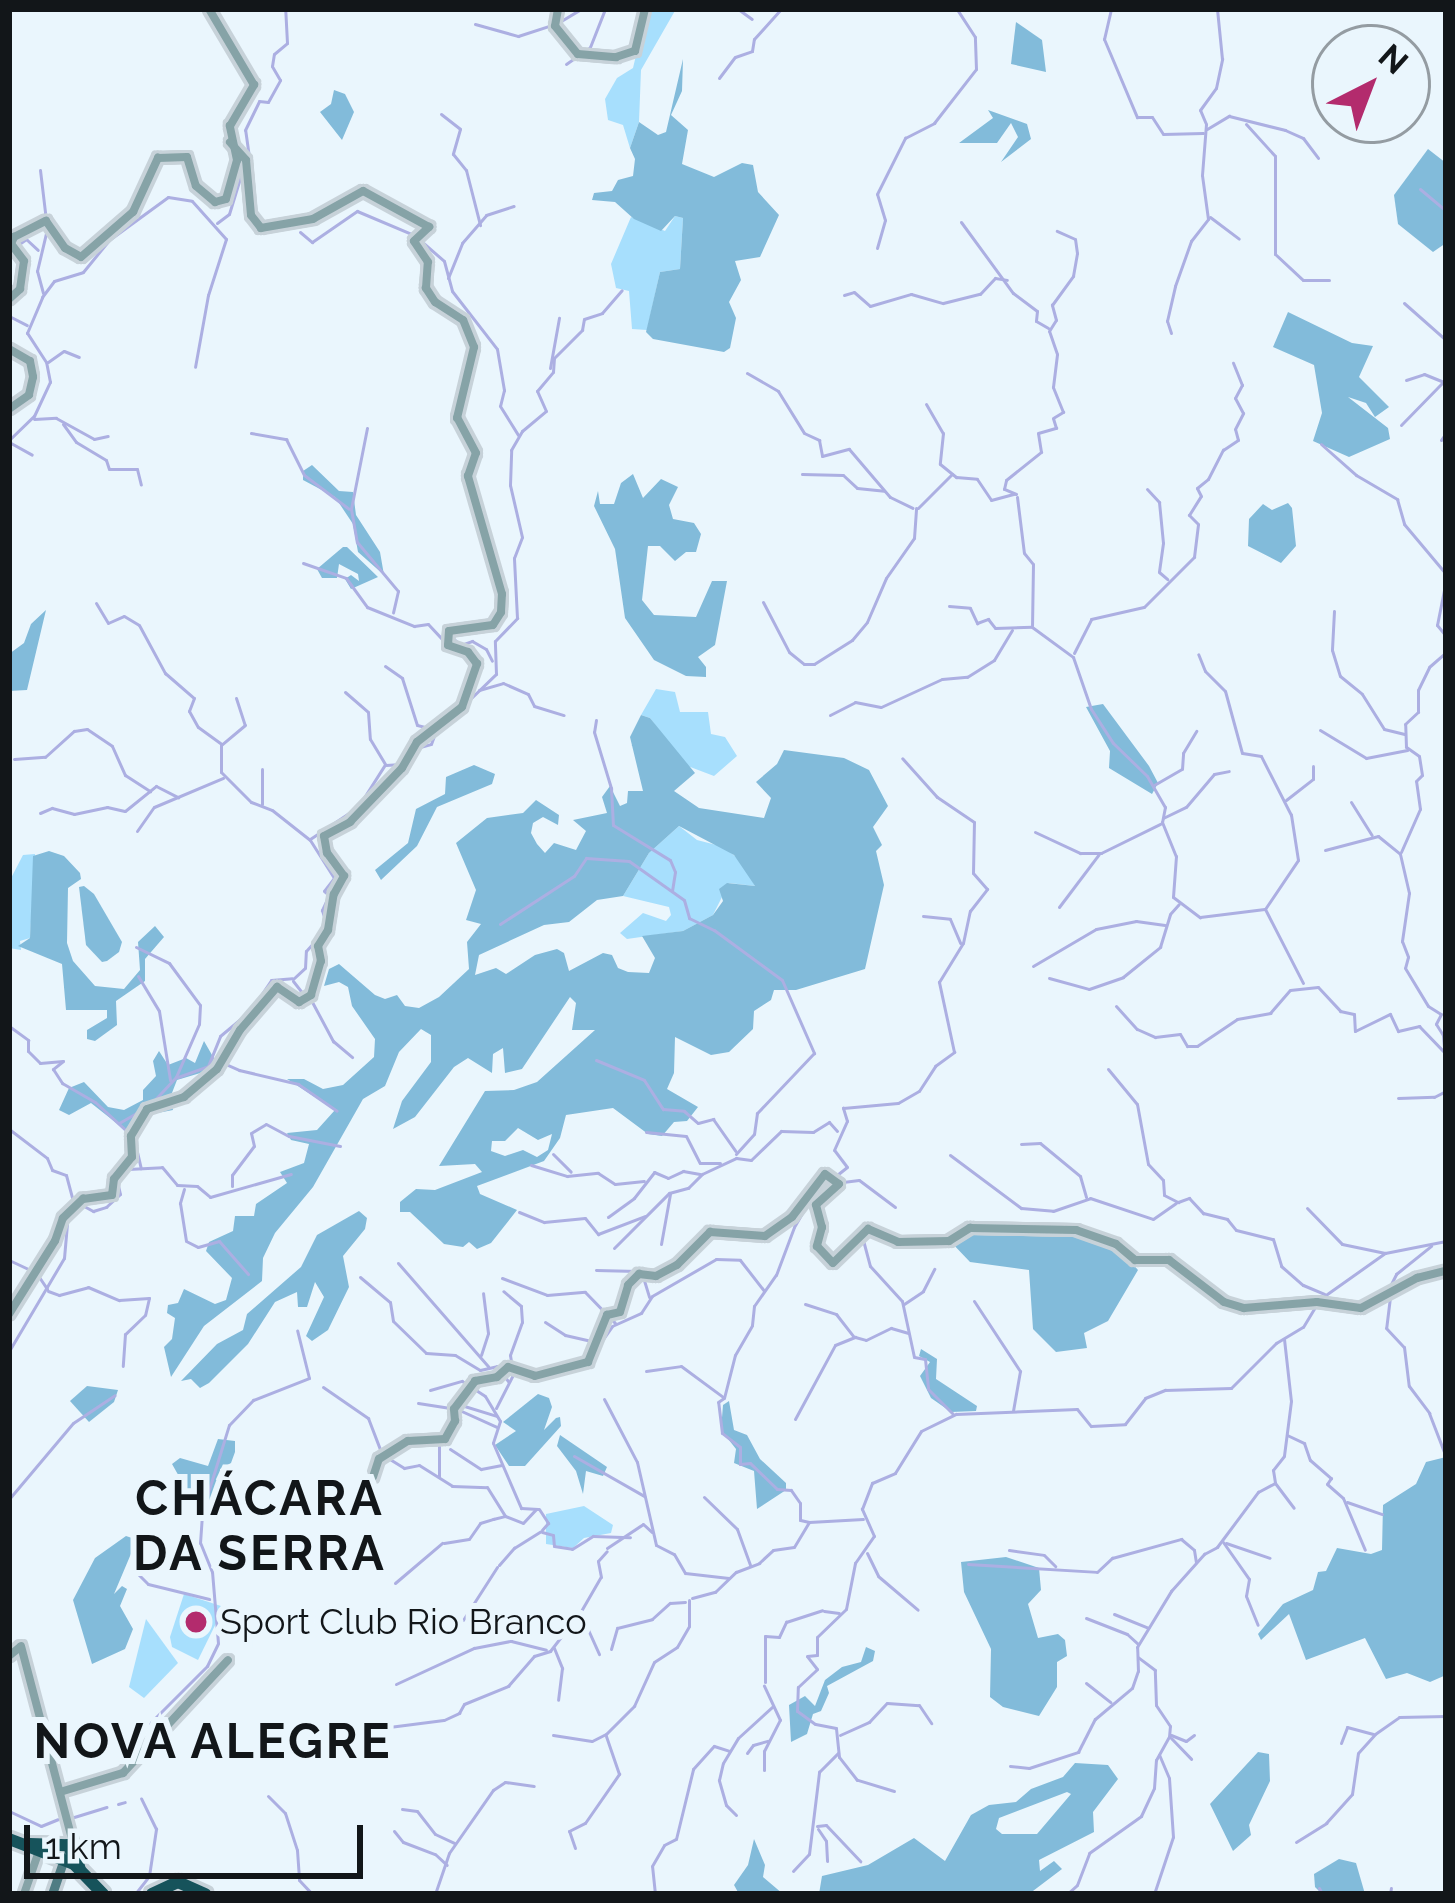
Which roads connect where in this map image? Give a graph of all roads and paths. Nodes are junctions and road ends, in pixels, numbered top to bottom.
1 (209, 9) edge
2 (558, 9) edge
3 (645, 9) edge
4 (230, 142) junction
5 (13, 246) edge
6 (9, 299) edge
7 (9, 350) edge
8 (9, 409) edge
9 (1446, 1270) edge
10 (9, 1314) edge
11 (373, 1477) dead end
12 (9, 1655) edge
13 (228, 1660) dead end
14 (60, 1792) junction
15 (9, 1839) edge
16 (41, 1847) junction
17 (71, 1852) junction
18 (24, 1894) edge
19 (54, 1894) edge
20 (103, 1894) edge
21 (152, 1894) edge
22 (205, 1894) edge

1 - 4 street
2 - 3 street
4 - 5 street
4 - 10 street
5 - 6 street
7 - 8 street
9 - 11 street
12 - 14 street
13 - 14 street
14 - 17 street
15 - 16 highway
16 - 17 highway
16 - 18 street
17 - 19 main road
17 - 20 highway
21 - 22 highway

